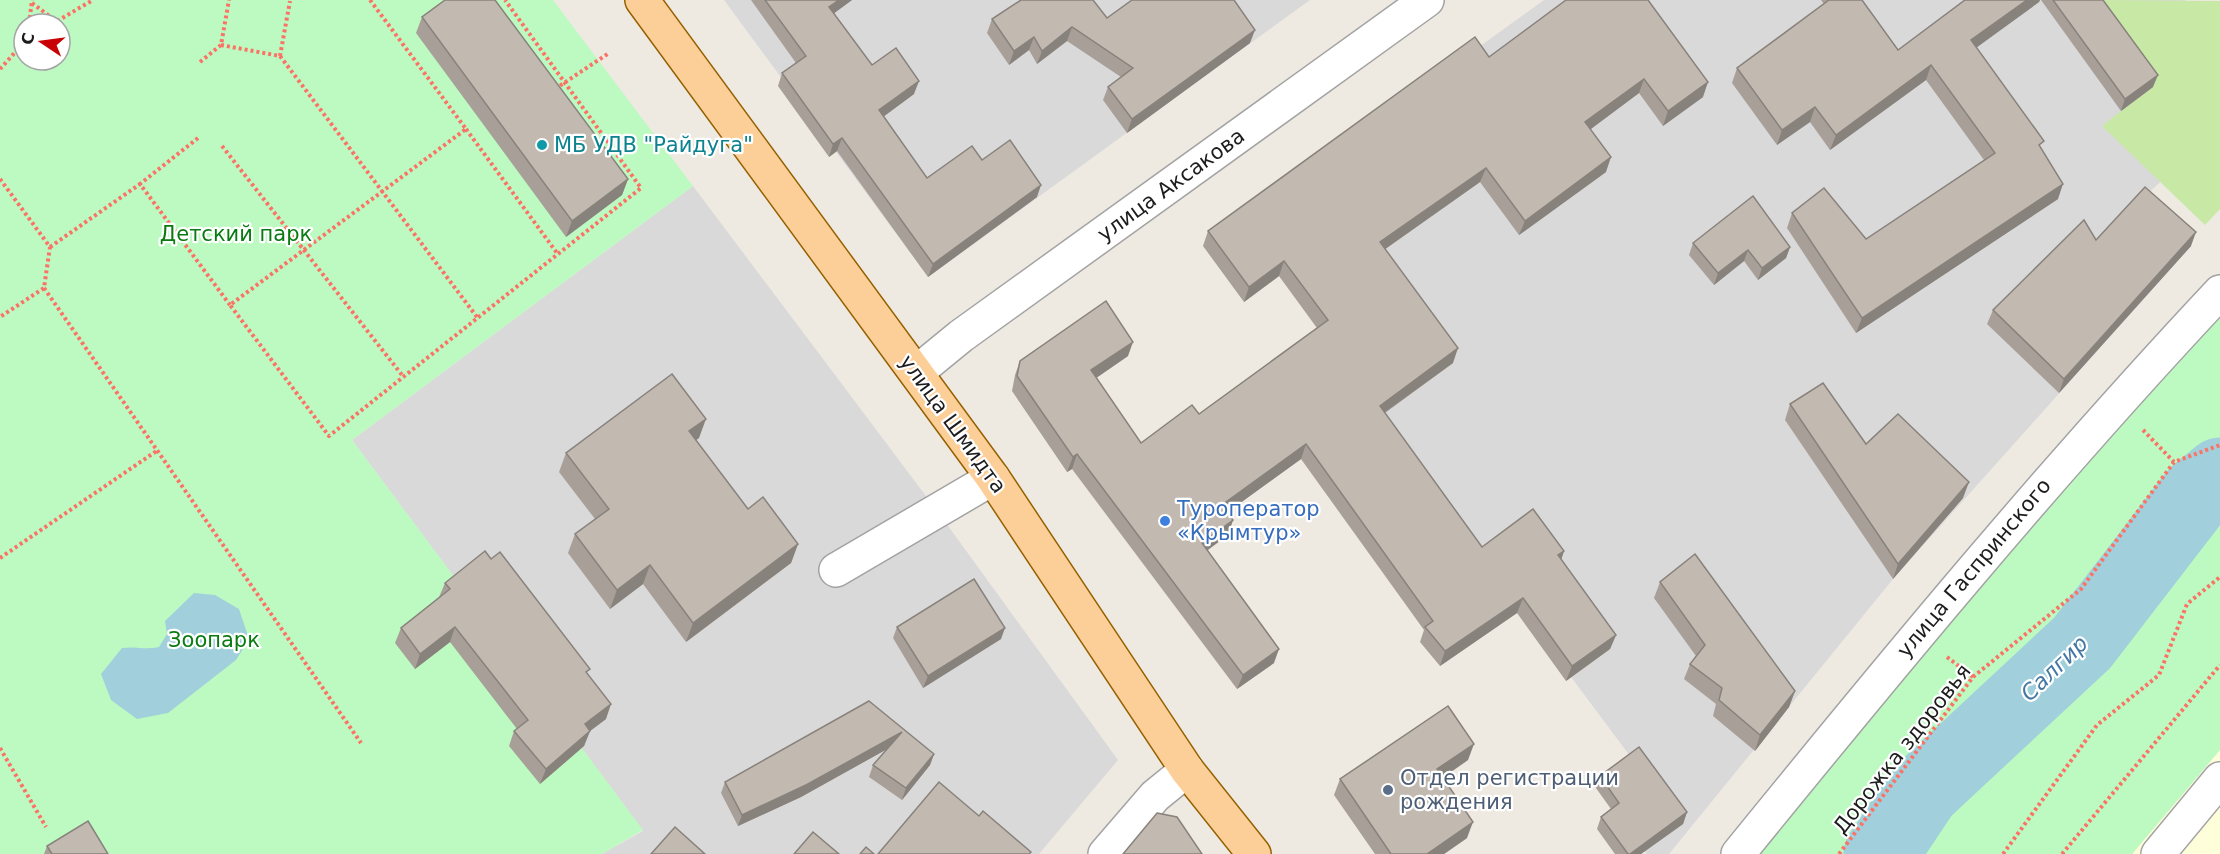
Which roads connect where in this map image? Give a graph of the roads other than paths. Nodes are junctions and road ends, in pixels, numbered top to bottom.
1 (642, 0) edge
2 (1427, 0) edge
3 (2220, 292) edge
4 (917, 372) junction
5 (993, 478) junction
6 (836, 570) dead end
7 (1187, 770) junction
8 (2220, 779) edge
9 (1105, 854) edge
10 (1254, 854) edge
11 (1738, 854) edge
12 (2158, 854) edge

1 - 4 main road, улица Шмидта
2 - 4 street, улица Аксакова
3 - 11 street, улица Гаспринского
4 - 5 main road, улица Шмидта
5 - 6 street
5 - 7 main road, улица Шмидта
7 - 9 street
7 - 10 main road, улица Шмидта
8 - 12 street

